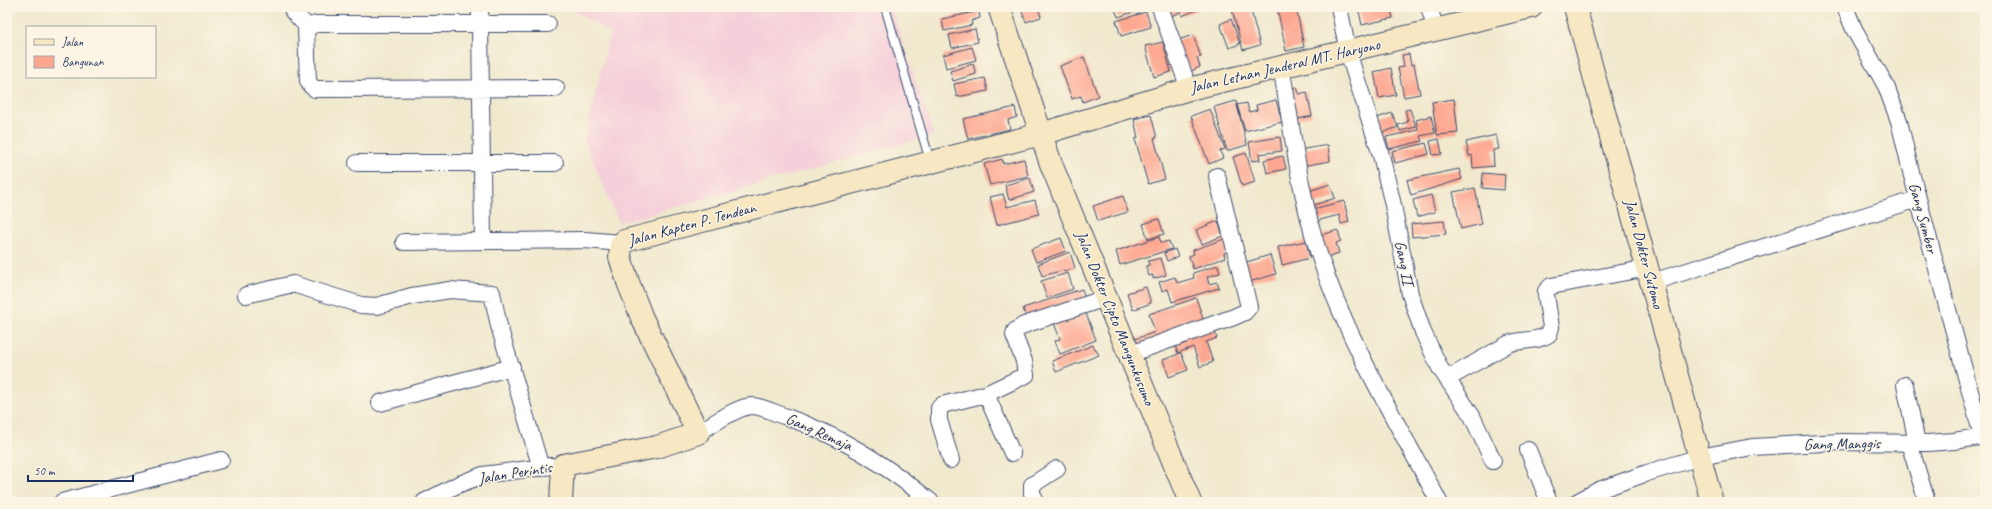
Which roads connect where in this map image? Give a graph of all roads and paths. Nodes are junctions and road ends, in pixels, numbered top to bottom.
1 (292, 7) edge
2 (480, 7) edge
3 (885, 7) edge
4 (999, 7) edge
5 (1160, 7) edge
6 (1339, 7) edge
7 (1429, 7) edge
8 (1531, 7) edge
9 (1575, 7) edge
10 (1845, 7) edge
11 (480, 24) junction
12 (548, 24) dead end
13 (307, 26) junction
14 (1436, 30) junction
15 (1348, 52) junction
16 (1281, 66) junction
17 (556, 88) dead end
18 (482, 89) junction
19 (1189, 89) junction
20 (1041, 134) junction
21 (930, 162) junction
22 (357, 163) dead end
23 (555, 163) dead end
24 (483, 164) junction
25 (1217, 176) dead end
26 (1918, 199) junction
27 (483, 240) junction
28 (404, 242) dead end
29 (615, 242) junction
30 (1650, 275) junction
31 (246, 295) dead end
32 (1106, 298) junction
33 (1130, 354) junction
34 (512, 367) junction
35 (1447, 379) junction
36 (1906, 385) dead end
37 (986, 394) junction
38 (380, 403) dead end
39 (698, 433) junction
40 (1983, 436) edge
41 (1913, 443) junction
42 (1528, 450) dead end
43 (1012, 453) dead end
44 (1700, 457) junction
45 (221, 460) dead end
46 (951, 460) dead end
47 (1493, 461) dead end
48 (563, 465) junction
49 (540, 468) junction
50 (1057, 469) dead end
51 (62, 502) edge
52 (424, 502) edge
53 (561, 502) edge
54 (931, 502) edge
55 (1036, 502) edge
56 (1190, 502) edge
57 (1439, 502) edge
58 (1549, 502) edge
59 (1577, 502) edge
60 (1712, 502) edge
61 (1927, 502) edge

1 - 13 street
2 - 11 street
3 - 21 lane
4 - 20 street, Jalan Dokter Cipto Mangunkusumo
5 - 19 street
6 - 15 street, Gang II
7 - 14 street
8 - 14 street, Jalan Letnan Jenderal MT. Haryono
9 - 30 street, Jalan Dokter Sutomo
10 - 26 street, Gang Sumber
11 - 12 street
11 - 13 street
11 - 18 street
13 - 18 street
14 - 15 street, Jalan Letnan Jenderal MT. Haryono
15 - 16 street, Jalan Letnan Jenderal MT. Haryono
15 - 35 street, Gang II
16 - 19 street, Jalan Letnan Jenderal MT. Haryono
16 - 57 street
17 - 18 street
18 - 24 street
19 - 20 street, Jalan Letnan Jenderal MT. Haryono
20 - 21 street, Jalan Kapten P. Tendean
20 - 32 street, Jalan Dokter Cipto Mangunkusumo
21 - 29 street, Jalan Kapten P. Tendean
22 - 24 street
23 - 24 street
24 - 27 street
25 - 33 street
26 - 30 street
26 - 40 street, Gang Sumber
27 - 28 street
27 - 29 street
29 - 39 street, Jalan Kapten P. Tendean
30 - 35 street
30 - 44 street, Jalan Dokter Sutomo
31 - 34 street
32 - 33 street, Jalan Dokter Cipto Mangunkusumo
32 - 37 street
33 - 56 street, Jalan Dokter Cipto Mangunkusumo
34 - 38 street
34 - 49 street
35 - 47 street, Gang II
36 - 41 street
37 - 43 street
37 - 46 street
39 - 48 street
39 - 54 street, Gang Remaja
40 - 41 street, Gang Manggis
41 - 44 street, Gang Manggis
41 - 61 street
42 - 58 street
44 - 59 street, Gang Manggis
44 - 60 street, Jalan Dokter Sutomo
45 - 51 street
48 - 49 street, Jalan Perintis
48 - 53 street
49 - 52 street, Jalan Perintis
50 - 55 street

